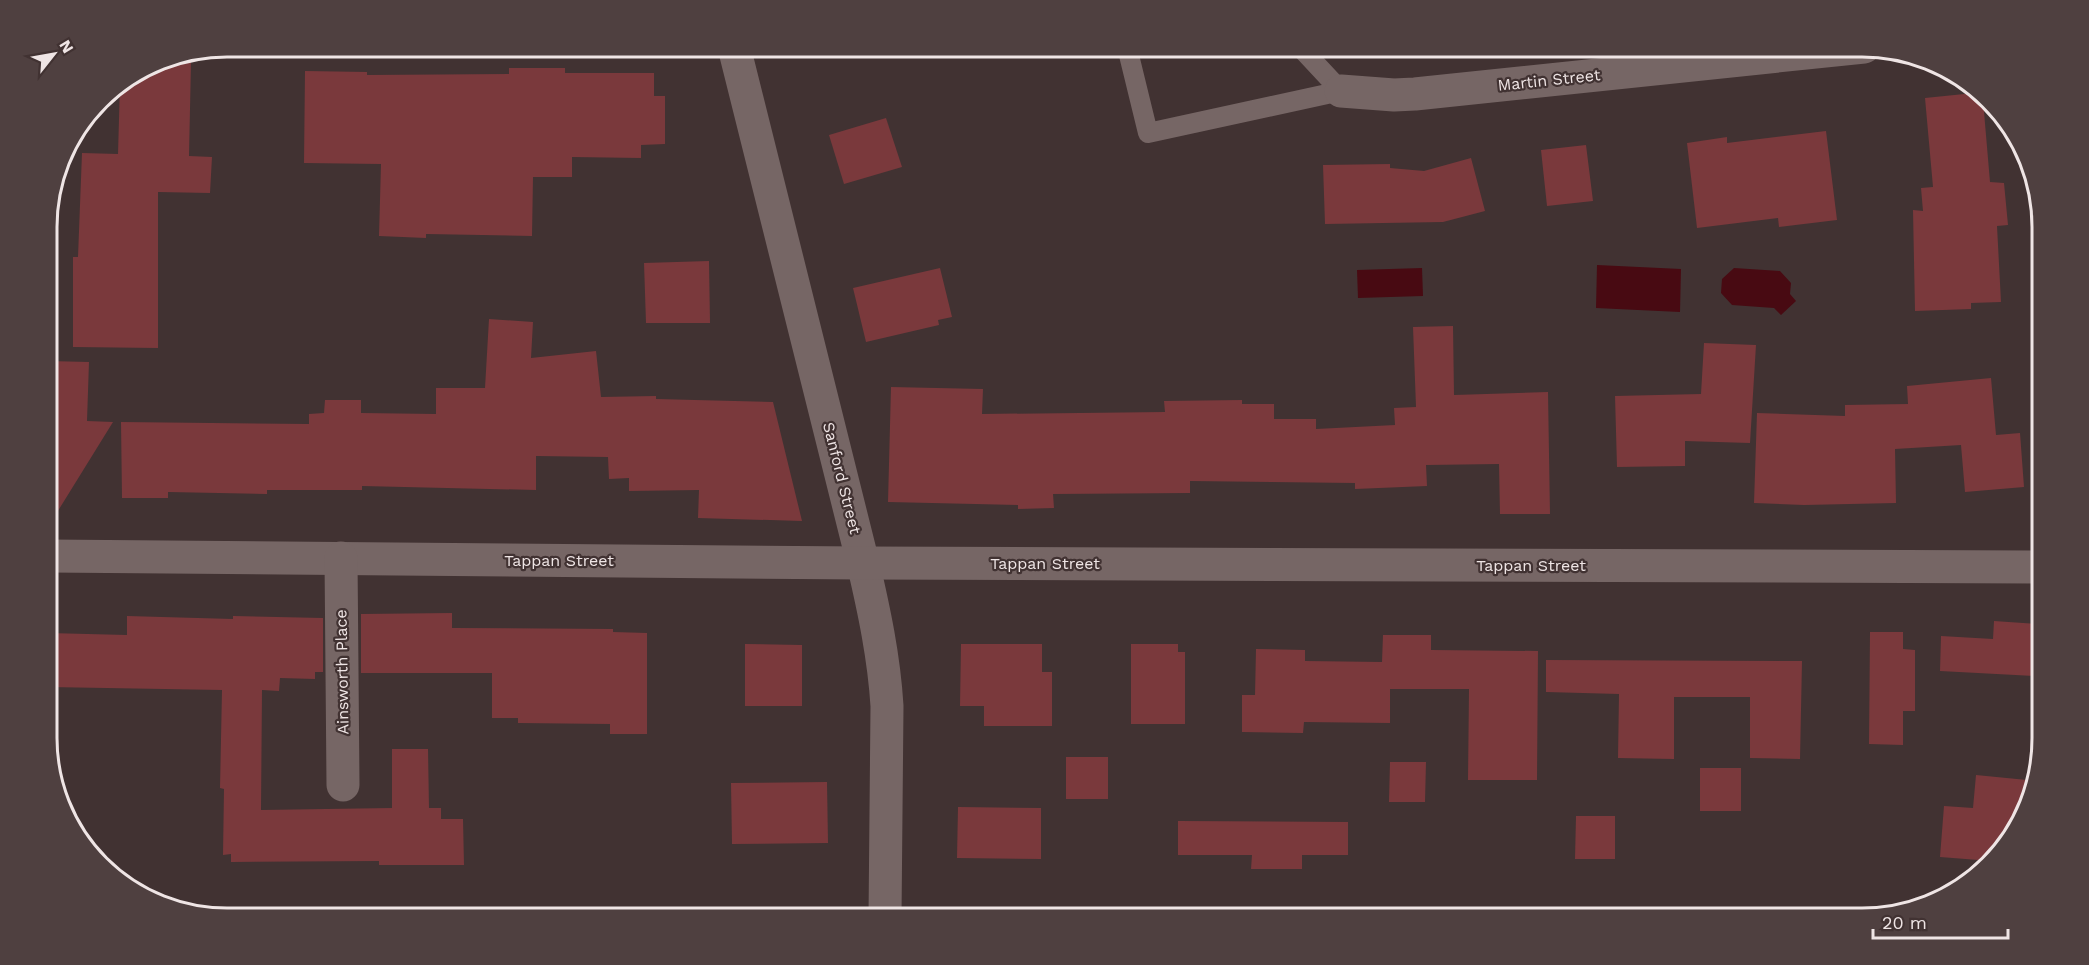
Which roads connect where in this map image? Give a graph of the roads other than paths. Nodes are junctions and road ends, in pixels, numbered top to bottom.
1 (737, 57) edge
2 (1130, 57) edge
3 (1310, 57) edge
4 (1768, 57) edge
5 (1341, 91) junction
6 (57, 556) edge
7 (340, 558) junction
8 (863, 563) junction
9 (2032, 567) edge
10 (343, 785) dead end
11 (885, 908) edge

1 - 8 street, Sanford Street
2 - 5 lane
3 - 5 lane
4 - 5 street, Martin Street
6 - 7 street, Tappan Street
7 - 8 street, Tappan Street
7 - 10 street, Ainsworth Place
8 - 9 street, Tappan Street
8 - 11 street, Sanford Street

